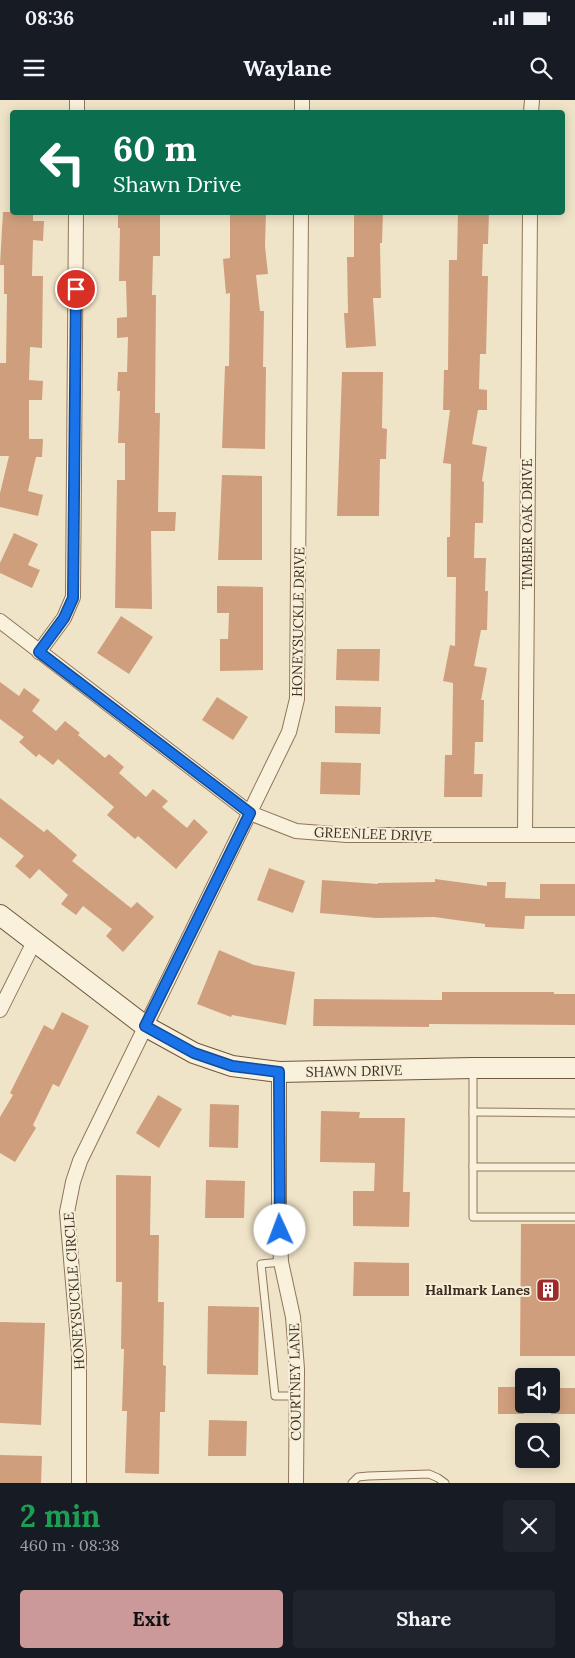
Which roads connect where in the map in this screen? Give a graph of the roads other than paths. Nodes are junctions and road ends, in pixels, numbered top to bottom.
1 (76, 215) edge
2 (301, 215) edge
3 (530, 215) edge
4 (0, 622) edge
5 (39, 652) junction
6 (250, 813) junction
7 (525, 835) junction
8 (575, 835) edge
9 (0, 915) edge
10 (34, 942) junction
11 (0, 1010) edge
12 (145, 1026) junction
13 (473, 1068) junction
14 (575, 1068) edge
15 (279, 1072) junction
16 (473, 1112) junction
17 (575, 1113) edge
18 (473, 1167) junction
19 (575, 1167) edge
20 (575, 1216) edge
21 (281, 1262) junction
22 (296, 1396) junction
23 (79, 1483) edge
24 (296, 1483) edge
25 (352, 1483) edge
26 (445, 1483) edge

1 - 5 street
2 - 6 street, HONEYSUCKLE DRIVE
3 - 7 street, TIMBER OAK DRIVE
4 - 5 street, GREENLEE DRIVE
5 - 6 street, GREENLEE DRIVE
6 - 7 street, GREENLEE DRIVE
6 - 12 street, HONEYSUCKLE DRIVE
7 - 8 street, GREENLEE DRIVE
9 - 10 street, SHAWN DRIVE
10 - 11 street
10 - 12 street, SHAWN DRIVE
12 - 15 street, SHAWN DRIVE
12 - 23 street, HONEYSUCKLE CIRCLE
13 - 14 street, SHAWN DRIVE
13 - 15 street, SHAWN DRIVE
13 - 16 lane
15 - 21 street, COURTNEY LANE
16 - 17 lane
16 - 18 lane
18 - 19 lane
18 - 20 lane
21 - 22 street, COURTNEY LANE
21 - 22 lane
22 - 24 street, COURTNEY LANE
25 - 26 lane

